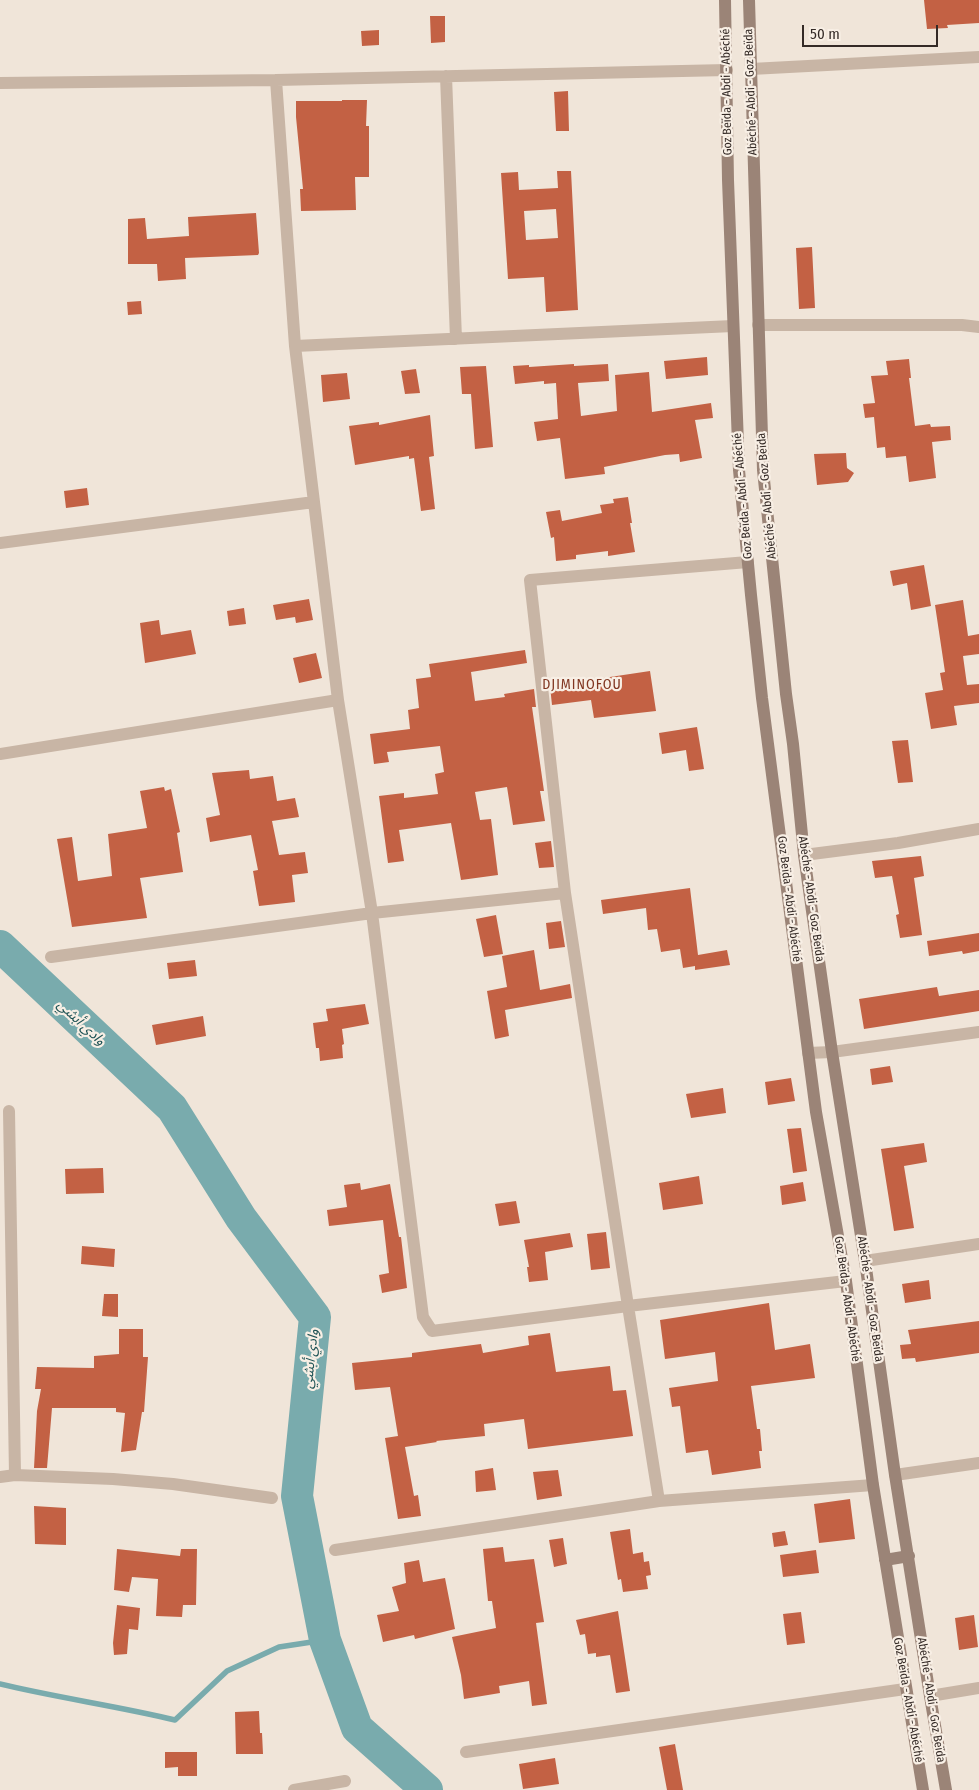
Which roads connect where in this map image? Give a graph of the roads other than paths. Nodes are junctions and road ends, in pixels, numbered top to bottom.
1 (725, 0) edge
2 (749, 0) edge
3 (749, 18) junction
4 (726, 19) junction
5 (979, 57) edge
6 (751, 68) junction
7 (727, 70) junction
8 (446, 76) junction
9 (276, 80) junction
10 (0, 83) edge
11 (758, 325) junction
12 (733, 326) junction
13 (979, 327) edge
14 (456, 339) junction
15 (295, 346) junction
16 (314, 502) junction
17 (0, 543) edge
18 (748, 562) junction
19 (786, 694) junction
20 (762, 698) junction
21 (338, 700) junction
22 (0, 754) edge
23 (979, 829) edge
24 (804, 855) junction
25 (565, 893) junction
26 (372, 913) junction
27 (51, 957) dead end
28 (979, 1032) edge
29 (832, 1052) junction
30 (808, 1053) junction
31 (9, 1111) dead end
32 (5, 1231) edge
33 (979, 1244) edge
34 (865, 1261) junction
35 (846, 1281) junction
36 (628, 1306) junction
37 (979, 1462) edge
38 (15, 1475) junction
39 (895, 1475) junction
40 (0, 1477) edge
41 (873, 1485) junction
42 (272, 1498) dead end
43 (659, 1501) junction
44 (335, 1550) dead end
45 (909, 1556) junction
46 (885, 1560) junction
47 (979, 1688) edge
48 (905, 1689) junction
49 (930, 1696) junction
50 (466, 1752) dead end
51 (345, 1781) dead end
52 (294, 1790) edge
53 (923, 1790) edge
54 (946, 1790) edge

1 - 4 main road, Goz Beïda - Abdi - Abéché
2 - 3 main road, Abéché - Abdi - Goz Beïda
3 - 4 main road
3 - 6 main road, Abéché - Abdi - Goz Beïda
4 - 7 main road, Goz Beïda - Abdi - Abéché
5 - 6 street
6 - 11 main road, Abéché - Abdi - Goz Beïda
7 - 8 street
7 - 12 main road, Goz Beïda - Abdi - Abéché
8 - 9 street
8 - 14 street
9 - 10 street
9 - 15 street
11 - 13 street
11 - 19 main road, Abéché - Abdi - Goz Beïda
12 - 14 street
12 - 18 main road, Goz Beïda - Abdi - Abéché
14 - 15 street
15 - 16 street
16 - 17 street
16 - 21 street
18 - 20 main road, Goz Beïda - Abdi - Abéché
18 - 25 street
19 - 20 main road
19 - 24 main road, Abéché - Abdi - Goz Beïda
20 - 30 main road, Goz Beïda - Abdi - Abéché
21 - 22 street
21 - 26 street
23 - 24 street
24 - 29 main road, Abéché - Abdi - Goz Beïda
25 - 26 street
25 - 36 street
26 - 27 street
26 - 36 street
28 - 29 street
29 - 30 street
29 - 34 main road, Abéché - Abdi - Goz Beïda
30 - 35 main road, Goz Beïda - Abdi - Abéché
31 - 32 street
32 - 38 street
33 - 34 street
34 - 39 main road, Abéché - Abdi - Goz Beïda
35 - 36 street
35 - 41 main road, Goz Beïda - Abdi - Abéché
36 - 43 street
37 - 39 street
38 - 40 street
38 - 42 street
39 - 45 main road, Abéché - Abdi - Goz Beïda
41 - 43 street
41 - 46 main road, Goz Beïda - Abdi - Abéché
43 - 44 street
45 - 46 main road
45 - 49 main road, Abéché - Abdi - Goz Beïda
46 - 48 main road, Goz Beïda - Abdi - Abéché
47 - 49 street
48 - 50 street
48 - 53 main road, Goz Beïda - Abdi - Abéché
49 - 54 main road, Abéché - Abdi - Goz Beïda
51 - 52 street

